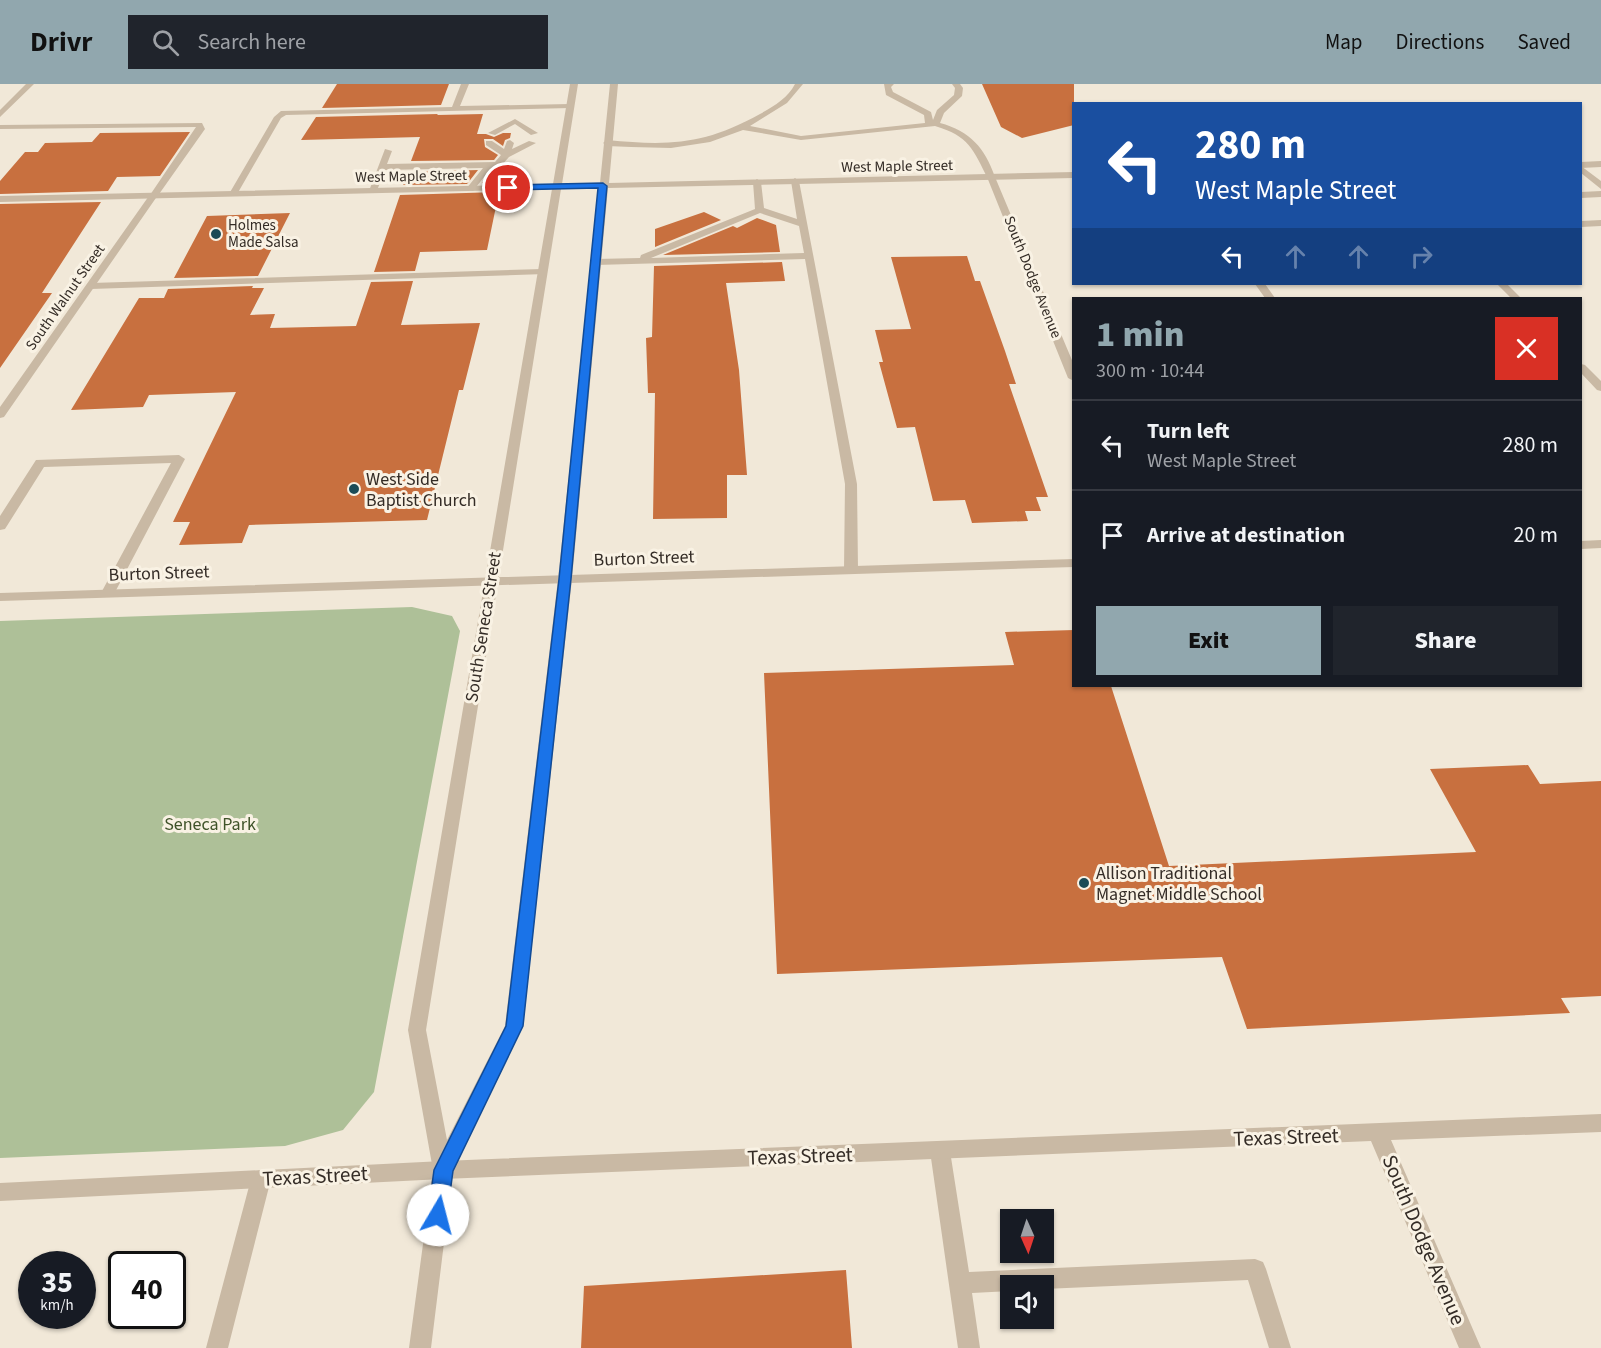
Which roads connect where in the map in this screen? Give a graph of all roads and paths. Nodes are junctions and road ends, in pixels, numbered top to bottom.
1 (30, 84) edge
2 (465, 84) edge
3 (574, 84) edge
4 (614, 84) edge
5 (799, 84) edge
6 (890, 84) edge
7 (956, 84) edge
8 (455, 109) junction
9 (570, 111) junction
10 (0, 115) edge
11 (517, 115) junction
12 (932, 124) junction
13 (742, 127) junction
14 (0, 128) edge
15 (492, 133) dead end
16 (512, 133) dead end
17 (534, 133) dead end
18 (489, 143) dead end
19 (510, 143) dead end
20 (532, 143) dead end
21 (607, 143) junction
22 (388, 151) dead end
23 (506, 155) junction
24 (1601, 164) edge
25 (497, 165) junction
26 (1582, 165) edge
27 (382, 167) junction
28 (1582, 170) edge
29 (1072, 175) edge
30 (991, 177) junction
31 (795, 181) junction
32 (757, 182) junction
33 (603, 186) junction
34 (1601, 186) edge
35 (556, 187) junction
36 (470, 189) junction
37 (373, 191) junction
38 (233, 194) junction
39 (1601, 194) edge
40 (154, 195) junction
41 (1582, 195) edge
42 (0, 199) edge
43 (760, 210) junction
44 (1601, 223) edge
45 (803, 224) junction
46 (1582, 224) edge
47 (809, 256) junction
48 (636, 261) junction
49 (596, 262) junction
50 (542, 272) junction
51 (1503, 285) edge
52 (91, 286) junction
53 (1515, 297) edge
54 (1582, 368) edge
55 (1072, 373) edge
56 (1601, 388) edge
57 (0, 415) edge
58 (0, 526) edge
59 (1601, 544) edge
60 (1582, 545) edge
61 (1072, 563) edge
62 (851, 570) junction
63 (565, 579) junction
64 (491, 581) junction
65 (108, 593) junction
66 (0, 597) edge
67 (1601, 1123) edge
68 (1378, 1133) junction
69 (940, 1151) junction
70 (443, 1170) junction
71 (261, 1179) junction
72 (0, 1192) edge
73 (958, 1283) junction
74 (217, 1348) edge
75 (420, 1348) edge
76 (969, 1348) edge
77 (1280, 1348) edge
78 (1470, 1348) edge

1 - 10 street
2 - 8 street
3 - 9 street, South Seneca Street
4 - 21 street, South Seneca Street
5 - 13 street
6 - 12 street
7 - 12 street
8 - 11 street
8 - 38 street
9 - 11 street
9 - 35 street, South Seneca Street
11 - 15 street
11 - 16 street
11 - 17 street
12 - 13 street
12 - 30 street, South Dodge Avenue
13 - 21 street
14 - 40 street, South Walnut Street
18 - 23 street
19 - 23 street
20 - 23 street
21 - 33 street, South Seneca Street
22 - 27 street
23 - 25 street
24 - 26 street
25 - 27 street
25 - 36 street
27 - 37 street
28 - 34 street
29 - 30 street, West Maple Street
30 - 31 street, West Maple Street
30 - 55 street, South Dodge Avenue
31 - 32 street, West Maple Street
31 - 45 street
32 - 33 street, West Maple Street
32 - 43 street
33 - 35 street, West Maple Street
33 - 49 street, South Seneca Street
35 - 36 street, West Maple Street
35 - 50 street, South Seneca Street
36 - 37 street, West Maple Street
37 - 38 street, West Maple Street
38 - 40 street, West Maple Street
39 - 41 street
40 - 42 street, West Maple Street
40 - 52 street, South Walnut Street
43 - 45 street
43 - 48 street
44 - 46 street
45 - 47 street
47 - 48 street
47 - 62 street
48 - 49 street
49 - 63 street, South Seneca Street
50 - 52 street
50 - 64 street, South Seneca Street
51 - 53 street
52 - 57 street, South Walnut Street
54 - 56 street
58 - 65 street
59 - 60 street
61 - 62 street, Burton Street
62 - 63 street, Burton Street
63 - 64 street, Burton Street
63 - 70 street, South Seneca Street
64 - 65 street, Burton Street
64 - 70 street, South Seneca Street
65 - 66 street, Burton Street
67 - 68 street, Texas Street
68 - 69 street, Texas Street
68 - 78 street, South Dodge Avenue
69 - 70 street, Texas Street
69 - 73 street
70 - 71 street, Texas Street
70 - 75 street, South Seneca Street
71 - 72 street, Texas Street
71 - 74 street
73 - 76 street
73 - 77 street

